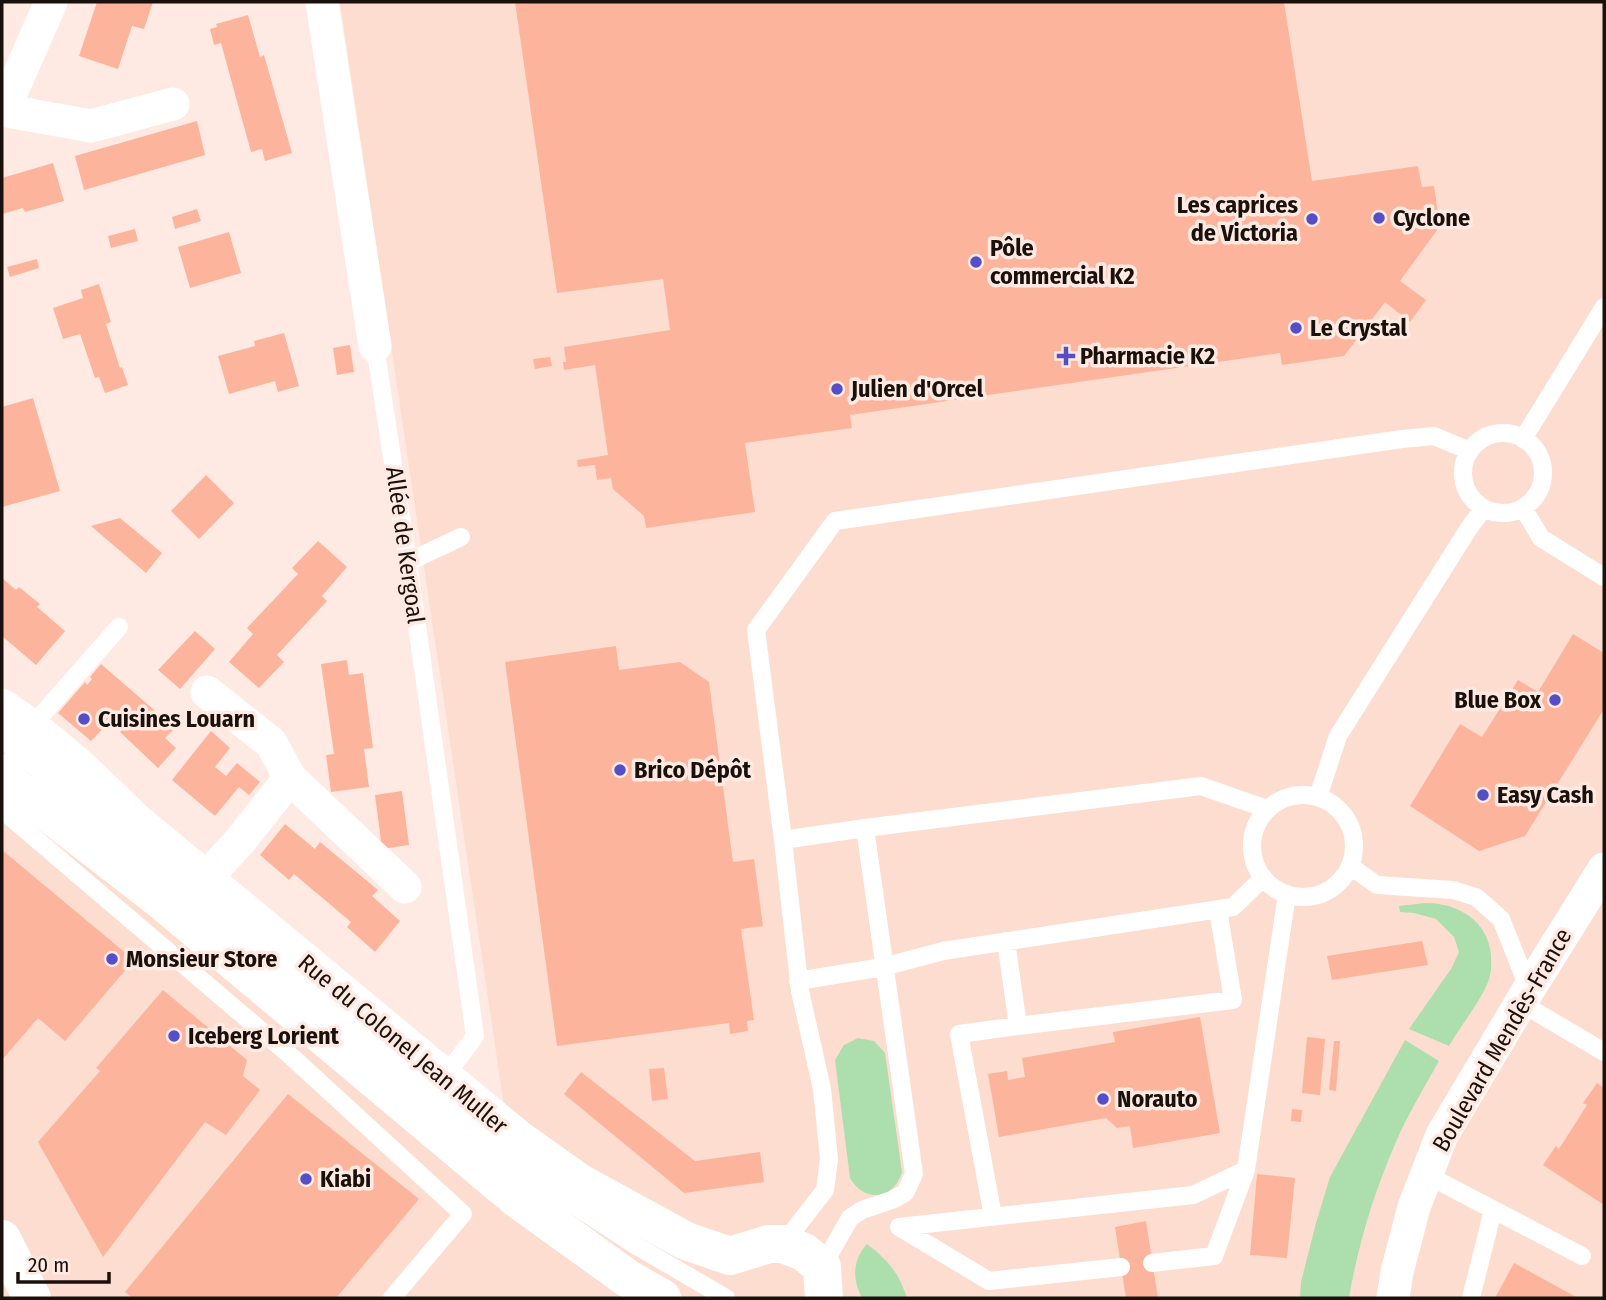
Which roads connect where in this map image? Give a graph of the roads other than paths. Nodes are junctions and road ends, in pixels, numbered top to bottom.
1 (51, 2) edge
2 (322, 2) edge
3 (173, 104) dead end
4 (3, 109) edge
5 (1604, 307) edge
6 (374, 346) joint
7 (1524, 439) junction
8 (1469, 451) junction
9 (1523, 508) junction
10 (1483, 509) junction
11 (461, 537) dead end
12 (408, 562) junction
13 (1604, 577) edge
14 (118, 627) dead end
15 (207, 692) dead end
16 (11, 725) edge
17 (2, 774) edge
18 (290, 778) junction
19 (1318, 797) junction
20 (1267, 809) junction
21 (2, 810) edge
22 (865, 828) junction
23 (782, 839) junction
24 (1350, 866) junction
25 (1604, 869) edge
26 (1263, 878) junction
27 (205, 879) junction
28 (405, 887) dead end
29 (1287, 894) junction
30 (1218, 910) junction
31 (1006, 941) junction
32 (883, 967) junction
33 (799, 981) junction
34 (1525, 996) junction
35 (1017, 1026) junction
36 (305, 1045) junction
37 (1604, 1052) edge
38 (443, 1079) junction
39 (1246, 1170) junction
40 (1427, 1175) junction
41 (1493, 1210) junction
42 (993, 1216) junction
43 (2, 1239) edge
44 (783, 1244) junction
45 (1582, 1256) dead end
46 (1152, 1263) dead end
47 (1121, 1267) dead end
48 (823, 1283) edge
49 (32, 1298) edge
50 (392, 1298) edge
51 (662, 1298) edge
52 (726, 1298) edge
53 (1393, 1298) edge
54 (1471, 1298) edge

1 - 4 street
2 - 6 street, Allée de Kergoal
3 - 4 street
5 - 7 lane
6 - 12 lane, Allée de Kergoal
7 - 8 lane
7 - 9 lane
8 - 10 lane
8 - 23 lane
9 - 10 lane
9 - 13 lane
10 - 19 lane
11 - 12 lane
12 - 38 lane, Allée de Kergoal
14 - 16 lane
15 - 18 street
16 - 27 main road, Rue du Colonel Jean Muller
16 - 52 lane
17 - 36 main road, Rue du Colonel Jean Muller
18 - 27 street
18 - 28 street
19 - 20 lane
19 - 24 lane
20 - 22 lane
20 - 26 lane
21 - 36 lane
22 - 23 lane
22 - 32 lane
23 - 33 lane
24 - 29 lane
24 - 34 lane
25 - 34 street, Boulevard Mendès-France
26 - 29 lane
26 - 30 lane
27 - 38 main road, Rue du Colonel Jean Muller
29 - 39 lane
30 - 31 lane
30 - 35 lane
31 - 32 lane
31 - 35 lane
32 - 33 lane
32 - 48 lane
33 - 44 lane
34 - 37 lane
34 - 40 street, Boulevard Mendès-France
35 - 42 lane
36 - 50 lane
36 - 51 main road, Rue du Colonel Jean Muller
38 - 44 main road, Rue du Colonel Jean Muller
39 - 42 lane
39 - 46 lane
40 - 41 lane
40 - 53 street, Boulevard Mendès-France
41 - 45 lane
41 - 54 lane
42 - 47 lane
43 - 49 main road
44 - 48 main road

